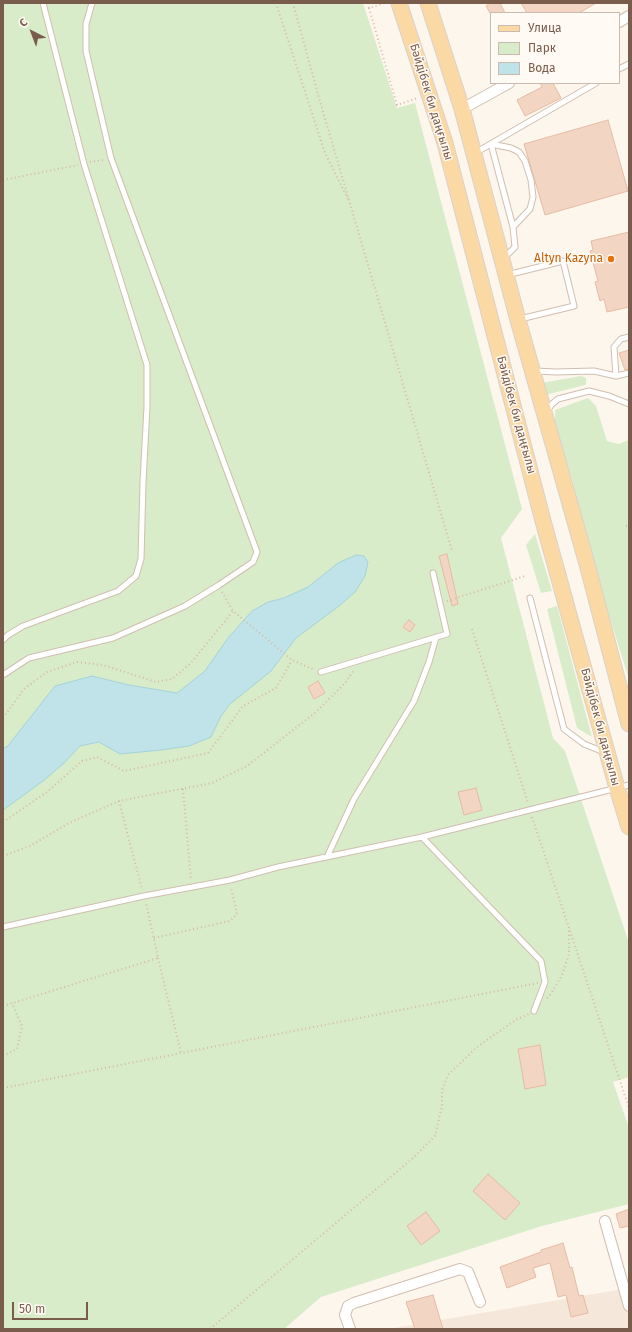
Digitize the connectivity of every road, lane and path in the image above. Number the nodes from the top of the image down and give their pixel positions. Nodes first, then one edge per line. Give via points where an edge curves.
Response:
1 (43, 3) edge
2 (92, 3) edge
3 (276, 3) edge
4 (293, 3) edge
5 (368, 3) edge
6 (385, 3) edge
7 (399, 3) edge
8 (428, 3) edge
9 (369, 8) junction
10 (629, 16) edge
11 (620, 21) edge
12 (629, 64) edge
13 (620, 69) edge
14 (507, 84) edge
15 (594, 84) edge
16 (429, 94) junction
17 (462, 109) junction
18 (491, 144) junction
19 (474, 154) junction
20 (111, 158) junction
21 (84, 164) junction
22 (3, 180) edge
23 (351, 206) junction
24 (513, 227) junction
25 (502, 260) junction
26 (506, 275) junction
27 (518, 320) junction
28 (629, 337) edge
29 (532, 371) junction
30 (629, 373) edge
31 (616, 376) junction
32 (629, 404) edge
33 (544, 415) junction
34 (452, 551) dead end
35 (433, 572) dead end
36 (525, 576) dead end
37 (219, 585) junction
38 (530, 598) dead end
39 (440, 603) junction
40 (234, 612) junction
41 (472, 630) dead end
42 (436, 637) junction
43 (3, 640) edge
44 (292, 660) junction
45 (360, 661) junction
46 (322, 672) joint
47 (3, 674) edge
48 (3, 718) edge
49 (629, 724) edge
50 (607, 753) junction
51 (623, 787) edge
52 (183, 789) junction
53 (119, 801) junction
54 (530, 810) junction
55 (3, 822) edge
56 (629, 828) edge
57 (422, 838) junction
58 (3, 856) edge
59 (327, 857) junction
60 (230, 880) junction
61 (191, 888) junction
62 (144, 896) junction
63 (3, 927) edge
64 (570, 929) junction
65 (154, 938) junction
66 (158, 958) junction
67 (545, 982) junction
68 (12, 1003) junction
69 (3, 1006) edge
70 (534, 1011) junction
71 (181, 1053) junction
72 (3, 1056) edge
73 (3, 1088) edge
74 (629, 1108) edge
75 (605, 1221) dead end
76 (480, 1302) dead end
77 (629, 1306) edge
78 (210, 1329) edge
79 (350, 1329) edge

1 - 21 lane
2 - 20 lane via 86,24 86,51
3 - 23 path via 324,153
4 - 23 path
5 - 9 path
6 - 9 path
7 - 16 main road, Бәйдібек би даңғылы
8 - 17 main road
9 - 16 path via 397,105
10 - 11 street
12 - 13 lane
14 - 17 street
15 - 18 lane
16 - 50 main road, Бәйдібек би даңғылы via 445,143 543,521
17 - 19 main road
18 - 19 lane
18 - 24 lane
18 - 24 lane via 519,152 531,180 533,197 530,209
19 - 25 main road
20 - 21 path
20 - 37 lane via 257,552 253,562
21 - 22 path
21 - 43 lane via 147,365 141,559 136,576 118,591 23,626
23 - 34 path
24 - 25 lane via 515,246
25 - 26 main road
26 - 27 main road
26 - 27 lane via 563,261 574,306
27 - 29 main road
28 - 31 lane via 622,339 614,347
29 - 31 lane via 594,371
29 - 33 main road
30 - 31 lane
32 - 33 lane via 589,391 558,399
33 - 49 main road
35 - 39 lane
36 - 39 path
37 - 40 path
37 - 47 lane via 185,606 113,638 29,658
38 - 50 lane via 564,729 584,744
39 - 42 lane via 447,634
40 - 44 path
40 - 48 path via 191,662 172,679 156,682 103,665 78,662 47,672 36,680 24,689
41 - 54 path
42 - 45 lane
42 - 59 lane via 414,701 354,799
44 - 46 path
44 - 55 path via 276,688 242,706 208,753 124,771 97,757 82,761 47,792
45 - 46 lane
45 - 52 path via 345,683 316,712 246,766 212,782
50 - 51 main road, Бәйдібек би даңғылы
51 - 54 lane
51 - 56 main road, Бәйдібек би даңғылы
52 - 53 path
52 - 61 path
53 - 58 path via 68,823 30,846
53 - 62 path
54 - 57 lane
54 - 64 path
57 - 59 lane
57 - 67 lane via 541,961
59 - 60 lane
60 - 61 lane
60 - 65 path via 236,914 230,921
61 - 62 lane
62 - 63 lane
62 - 65 path
64 - 70 path via 569,954 562,975 551,994
64 - 74 path
65 - 66 path
66 - 68 path
66 - 71 path
67 - 70 lane
67 - 71 path
68 - 69 path
68 - 72 path via 22,1026 17,1049
70 - 78 path via 517,1019 477,1047 448,1075 442,1090 442,1106 435,1136 412,1159
71 - 73 path
75 - 77 street
76 - 79 street via 468,1272 460,1269 348,1306 345,1315

